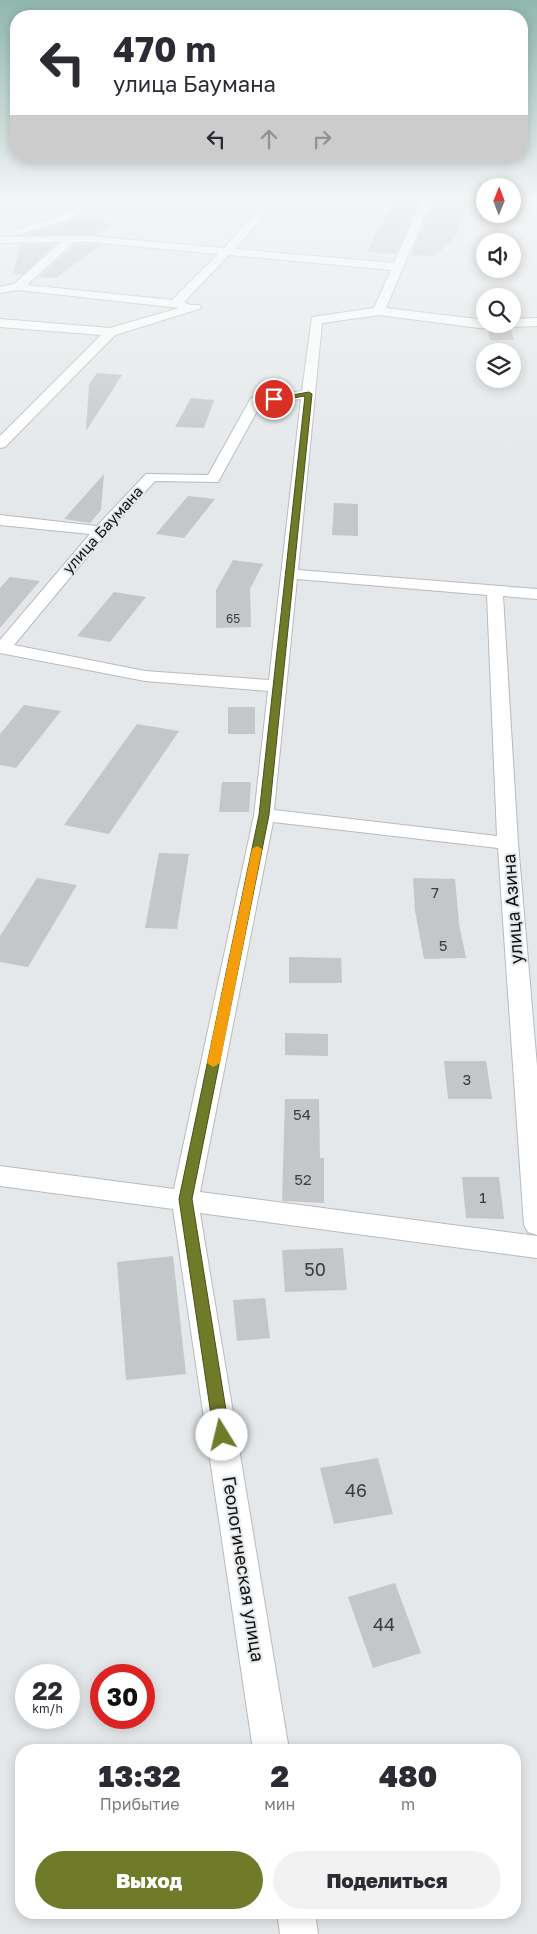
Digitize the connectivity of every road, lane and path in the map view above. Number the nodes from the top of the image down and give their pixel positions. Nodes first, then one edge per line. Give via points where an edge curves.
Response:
1 (39, 289) edge
2 (189, 289) edge
3 (389, 289) edge
4 (175, 304) junction
5 (379, 311) junction
6 (0, 322) edge
7 (537, 322) edge
8 (521, 323) edge
9 (476, 324) edge
10 (111, 332) junction
11 (309, 394) junction
12 (0, 444) edge
13 (0, 520) edge
14 (101, 531) junction
15 (289, 574) junction
16 (495, 592) junction
17 (537, 594) edge
18 (1, 648) edge
19 (278, 686) junction
20 (264, 815) junction
21 (508, 843) junction
22 (0, 1176) edge
23 (186, 1199) junction
24 (537, 1225) edge
25 (537, 1248) edge
26 (270, 1744) edge
27 (297, 1919) edge
28 (299, 1934) edge

1 - 4 street
2 - 4 street
3 - 5 street
4 - 10 street via 195,306
5 - 9 street
5 - 11 street, Геологическая улица via 316,320
6 - 10 street
7 - 8 street
10 - 12 street
11 - 14 street, улица Баумана via 256,401 213,479 151,477
11 - 15 street, Геологическая улица
13 - 14 street
14 - 18 street, улица Баумана
15 - 16 street
15 - 19 street, Геологическая улица
16 - 17 street
16 - 21 street, улица Азина
18 - 19 street via 145,676
19 - 20 street, Геологическая улица
20 - 21 street
20 - 23 street, Геологическая улица
21 - 24 street, улица Азина
22 - 23 street
23 - 25 street
23 - 26 street, Геологическая улица
27 - 28 street

